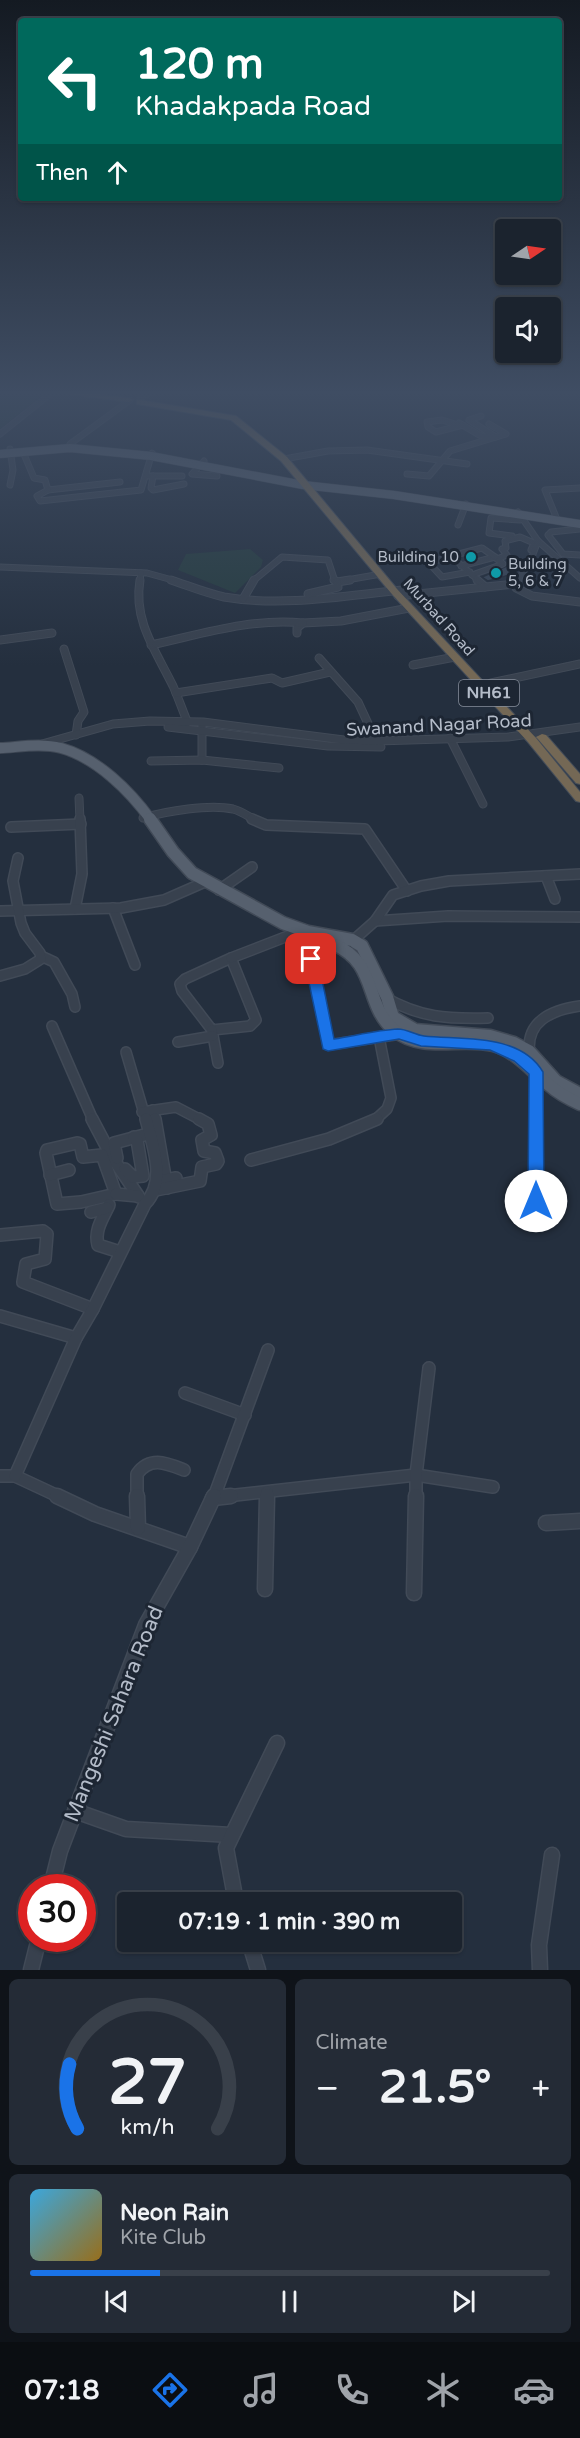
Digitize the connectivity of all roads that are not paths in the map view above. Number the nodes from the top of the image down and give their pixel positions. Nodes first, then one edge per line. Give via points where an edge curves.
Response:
1 (11, 482) edge
2 (46, 482) edge
3 (120, 482) dead end
4 (143, 482) edge
5 (153, 482) edge
6 (301, 482) edge
7 (307, 483) junction
8 (184, 484) dead end
9 (10, 485) dead end
10 (580, 488) edge
11 (152, 489) junction
12 (48, 490) junction
13 (141, 490) junction
14 (465, 506) junction
15 (519, 516) junction
16 (556, 517) junction
17 (580, 522) edge
18 (458, 525) dead end
19 (580, 529) edge
20 (520, 537) junction
21 (550, 540) junction
22 (538, 541) junction
23 (357, 543) junction
24 (580, 555) edge
25 (451, 556) junction
26 (496, 558) junction
27 (461, 566) junction
28 (0, 567) edge
29 (141, 573) junction
30 (381, 574) junction
31 (471, 574) junction
32 (580, 578) edge
33 (337, 582) junction
34 (515, 584) junction
35 (484, 585) junction
36 (400, 593) junction
37 (244, 596) junction
38 (580, 602) edge
39 (409, 608) junction
40 (303, 623) junction
41 (52, 633) dead end
42 (297, 633) dead end
43 (442, 638) junction
44 (0, 640) edge
45 (151, 645) junction
46 (64, 649) dead end
47 (455, 657) junction
48 (319, 658) dead end
49 (413, 665) dead end
50 (580, 666) edge
51 (330, 672) junction
52 (492, 685) junction
53 (176, 693) junction
54 (186, 724) junction
55 (202, 725) junction
56 (580, 727) edge
57 (76, 735) junction
58 (537, 735) junction
59 (451, 741) junction
60 (378, 744) junction
61 (64, 746) junction
62 (0, 748) edge
63 (202, 760) junction
64 (151, 761) dead end
65 (279, 768) dead end
66 (578, 776) edge
67 (79, 798) dead end
68 (580, 799) edge
69 (483, 804) dead end
70 (145, 817) junction
71 (81, 824) junction
72 (11, 827) dead end
73 (18, 858) dead end
74 (252, 867) dead end
75 (580, 874) edge
76 (546, 876) junction
77 (202, 883) junction
78 (219, 890) junction
79 (408, 891) junction
80 (555, 899) dead end
81 (242, 906) junction
82 (113, 908) junction
83 (75, 909) junction
84 (19, 910) junction
85 (0, 911) edge
86 (580, 917) edge
87 (375, 921) junction
88 (295, 932) junction
89 (307, 938) junction
90 (349, 944) junction
91 (41, 956) junction
92 (231, 957) junction
93 (361, 957) junction
94 (135, 965) dead end
95 (0, 976) edge
96 (374, 994) junction
97 (387, 997) junction
98 (580, 1006) edge
99 (75, 1007) dead end
100 (488, 1018) dead end
101 (52, 1026) dead end
102 (415, 1030) junction
103 (213, 1033) junction
104 (400, 1034) junction
105 (379, 1037) junction
106 (178, 1042) dead end
107 (528, 1051) junction
108 (126, 1052) dead end
109 (218, 1064) dead end
110 (536, 1072) junction
111 (580, 1094) edge
112 (580, 1104) edge
113 (147, 1111) junction
114 (155, 1128) junction
115 (134, 1137) junction
116 (251, 1160) dead end
117 (69, 1170) dead end
118 (50, 1175) junction
119 (143, 1176) junction
120 (163, 1182) junction
121 (116, 1194) junction
122 (142, 1200) junction
123 (536, 1201) dead end
124 (91, 1212) dead end
125 (0, 1235) edge
126 (120, 1252) junction
127 (93, 1309) junction
128 (0, 1316) edge
129 (76, 1338) junction
130 (268, 1350) dead end
131 (429, 1368) dead end
132 (185, 1393) dead end
133 (245, 1415) junction
134 (184, 1470) dead end
135 (416, 1475) junction
136 (0, 1476) edge
137 (15, 1476) junction
138 (493, 1487) dead end
139 (267, 1492) junction
140 (213, 1498) junction
141 (580, 1521) edge
142 (546, 1523) dead end
143 (138, 1528) junction
144 (190, 1547) junction
145 (265, 1589) dead end
146 (414, 1593) dead end
147 (277, 1743) dead end
148 (75, 1811) junction
149 (231, 1835) junction
150 (552, 1855) dead end
151 (54, 1874) edge
152 (234, 1892) edge
153 (36, 1952) edge
154 (252, 1952) edge
155 (31, 1970) edge
156 (258, 1970) edge
157 (540, 1970) edge

1 - 9 street
2 - 12 street
3 - 12 street
4 - 13 street
5 - 11 street
6 - 7 main road
7 - 14 main road
7 - 23 highway, NH61
8 - 11 street
10 - 16 street via 545,490
11 - 13 street
12 - 13 street via 37,496 40,501
14 - 15 main road
14 - 18 street
15 - 16 main road
15 - 17 main road
15 - 20 street via 524,531
15 - 20 street via 491,518 489,531
15 - 22 street
16 - 17 main road
19 - 21 street via 548,533
20 - 26 street via 505,541 506,548 502,549 507,555
20 - 35 street via 534,543 518,572
21 - 22 street
21 - 24 street via 566,555
22 - 32 street
22 - 34 street
23 - 30 highway, Murbad Road / NH61
23 - 36 highway, NH61
25 - 26 street via 482,548
25 - 27 street
25 - 31 street via 429,563 442,577
26 - 27 street
26 - 31 street via 502,565
27 - 31 street
28 - 29 street
29 - 37 street via 166,576 198,590
29 - 45 street via 140,616
30 - 33 street
30 - 36 highway, Murbad Road / NH61
31 - 35 street
33 - 37 street via 338,586 293,597
33 - 37 street via 328,560 284,556 254,580
34 - 35 street
34 - 38 street via 532,596
35 - 36 street
36 - 37 street via 296,601
36 - 39 highway, Murbad Road / NH61
36 - 43 highway, NH61
39 - 40 street via 341,621
39 - 43 highway, Murbad Road / NH61
40 - 42 street
40 - 45 street via 255,623
41 - 44 street
43 - 47 highway, Murbad Road / NH61
43 - 52 highway, NH61
45 - 53 street
46 - 57 street via 84,712
47 - 49 street
47 - 58 highway, Murbad Road / NH61
48 - 51 street
50 - 52 street
51 - 53 street via 282,683 272,678
51 - 60 street via 358,702
52 - 58 highway, NH61
53 - 54 street
54 - 55 street, Swanand Nagar Road
54 - 57 street, Swanand Nagar Road via 103,728
55 - 60 street, Swanand Nagar Road
55 - 63 street
56 - 58 street, Swanand Nagar Road
57 - 61 street, Swanand Nagar Road
58 - 59 street, Swanand Nagar Road
58 - 66 highway, NH61
58 - 68 highway, Murbad Road / NH61
59 - 60 street, Swanand Nagar Road
59 - 69 street
61 - 62 main road
61 - 70 main road via 100,770
63 - 64 street
63 - 65 street
67 - 71 street
70 - 77 main road via 179,861
70 - 79 street via 233,809 266,825 365,829
71 - 72 street
71 - 83 street via 82,874
73 - 84 street via 13,881
74 - 78 street
75 - 76 street
76 - 79 street via 449,880
76 - 80 street
77 - 78 main road
77 - 81 main road
77 - 82 street via 164,900
78 - 81 main road
79 - 87 street via 393,895
81 - 88 main road
82 - 83 street
82 - 94 street
83 - 84 street
84 - 85 street
84 - 91 street via 25,933
86 - 87 street via 448,916
87 - 90 street
88 - 89 main road
88 - 90 main road
88 - 92 street
89 - 90 main road
89 - 105 street via 328,1045
90 - 93 main road
91 - 95 street via 25,969
91 - 99 street via 54,962
92 - 103 street via 255,1020 254,1024
92 - 103 street via 180,984
93 - 96 main road
93 - 97 main road
96 - 97 street
96 - 104 main road via 385,1020
97 - 100 street via 400,1006 444,1019
97 - 102 main road via 393,1017
98 - 107 street via 561,1008 541,1018
101 - 122 street via 91,1121
102 - 104 street
102 - 107 main road via 490,1036 514,1042
103 - 106 street
103 - 109 street
104 - 105 street
104 - 110 main road via 421,1041 492,1045 519,1058
105 - 116 street via 391,1098 384,1113 372,1122
107 - 110 street
107 - 111 main road via 555,1080
108 - 113 street
110 - 112 main road via 555,1090
110 - 123 street
113 - 114 street
113 - 120 street via 176,1107 208,1124 211,1135 202,1140 204,1151 215,1153 218,1161 202,1167 200,1181
114 - 115 street
114 - 120 street
115 - 119 street
115 - 119 street via 113,1145 117,1159 131,1175
117 - 118 street
118 - 121 street via 60,1205
118 - 121 street via 47,1150 77,1143 83,1157 102,1155
119 - 120 street
120 - 122 street
121 - 122 street
122 - 126 street
124 - 126 street via 108,1206 96,1241
125 - 127 street via 43,1231 47,1234 45,1258 26,1264 23,1282
126 - 127 street
127 - 129 street
128 - 129 street
129 - 137 street
130 - 133 street, Mangeshi Sahara Road
131 - 135 street
132 - 133 street
133 - 140 street, Mangeshi Sahara Road
134 - 143 street via 160,1461 140,1469
135 - 138 street
135 - 139 street
135 - 146 street
136 - 137 street
137 - 143 street via 95,1514
139 - 140 street
139 - 145 street
140 - 144 street, Mangeshi Sahara Road
141 - 142 street
143 - 144 street
144 - 148 street, Mangeshi Sahara Road via 146,1625
147 - 149 street
148 - 149 street via 126,1829
148 - 151 street, Mangeshi Sahara Road
149 - 152 street via 226,1848
150 - 157 street via 539,1945
153 - 155 street
154 - 156 street

